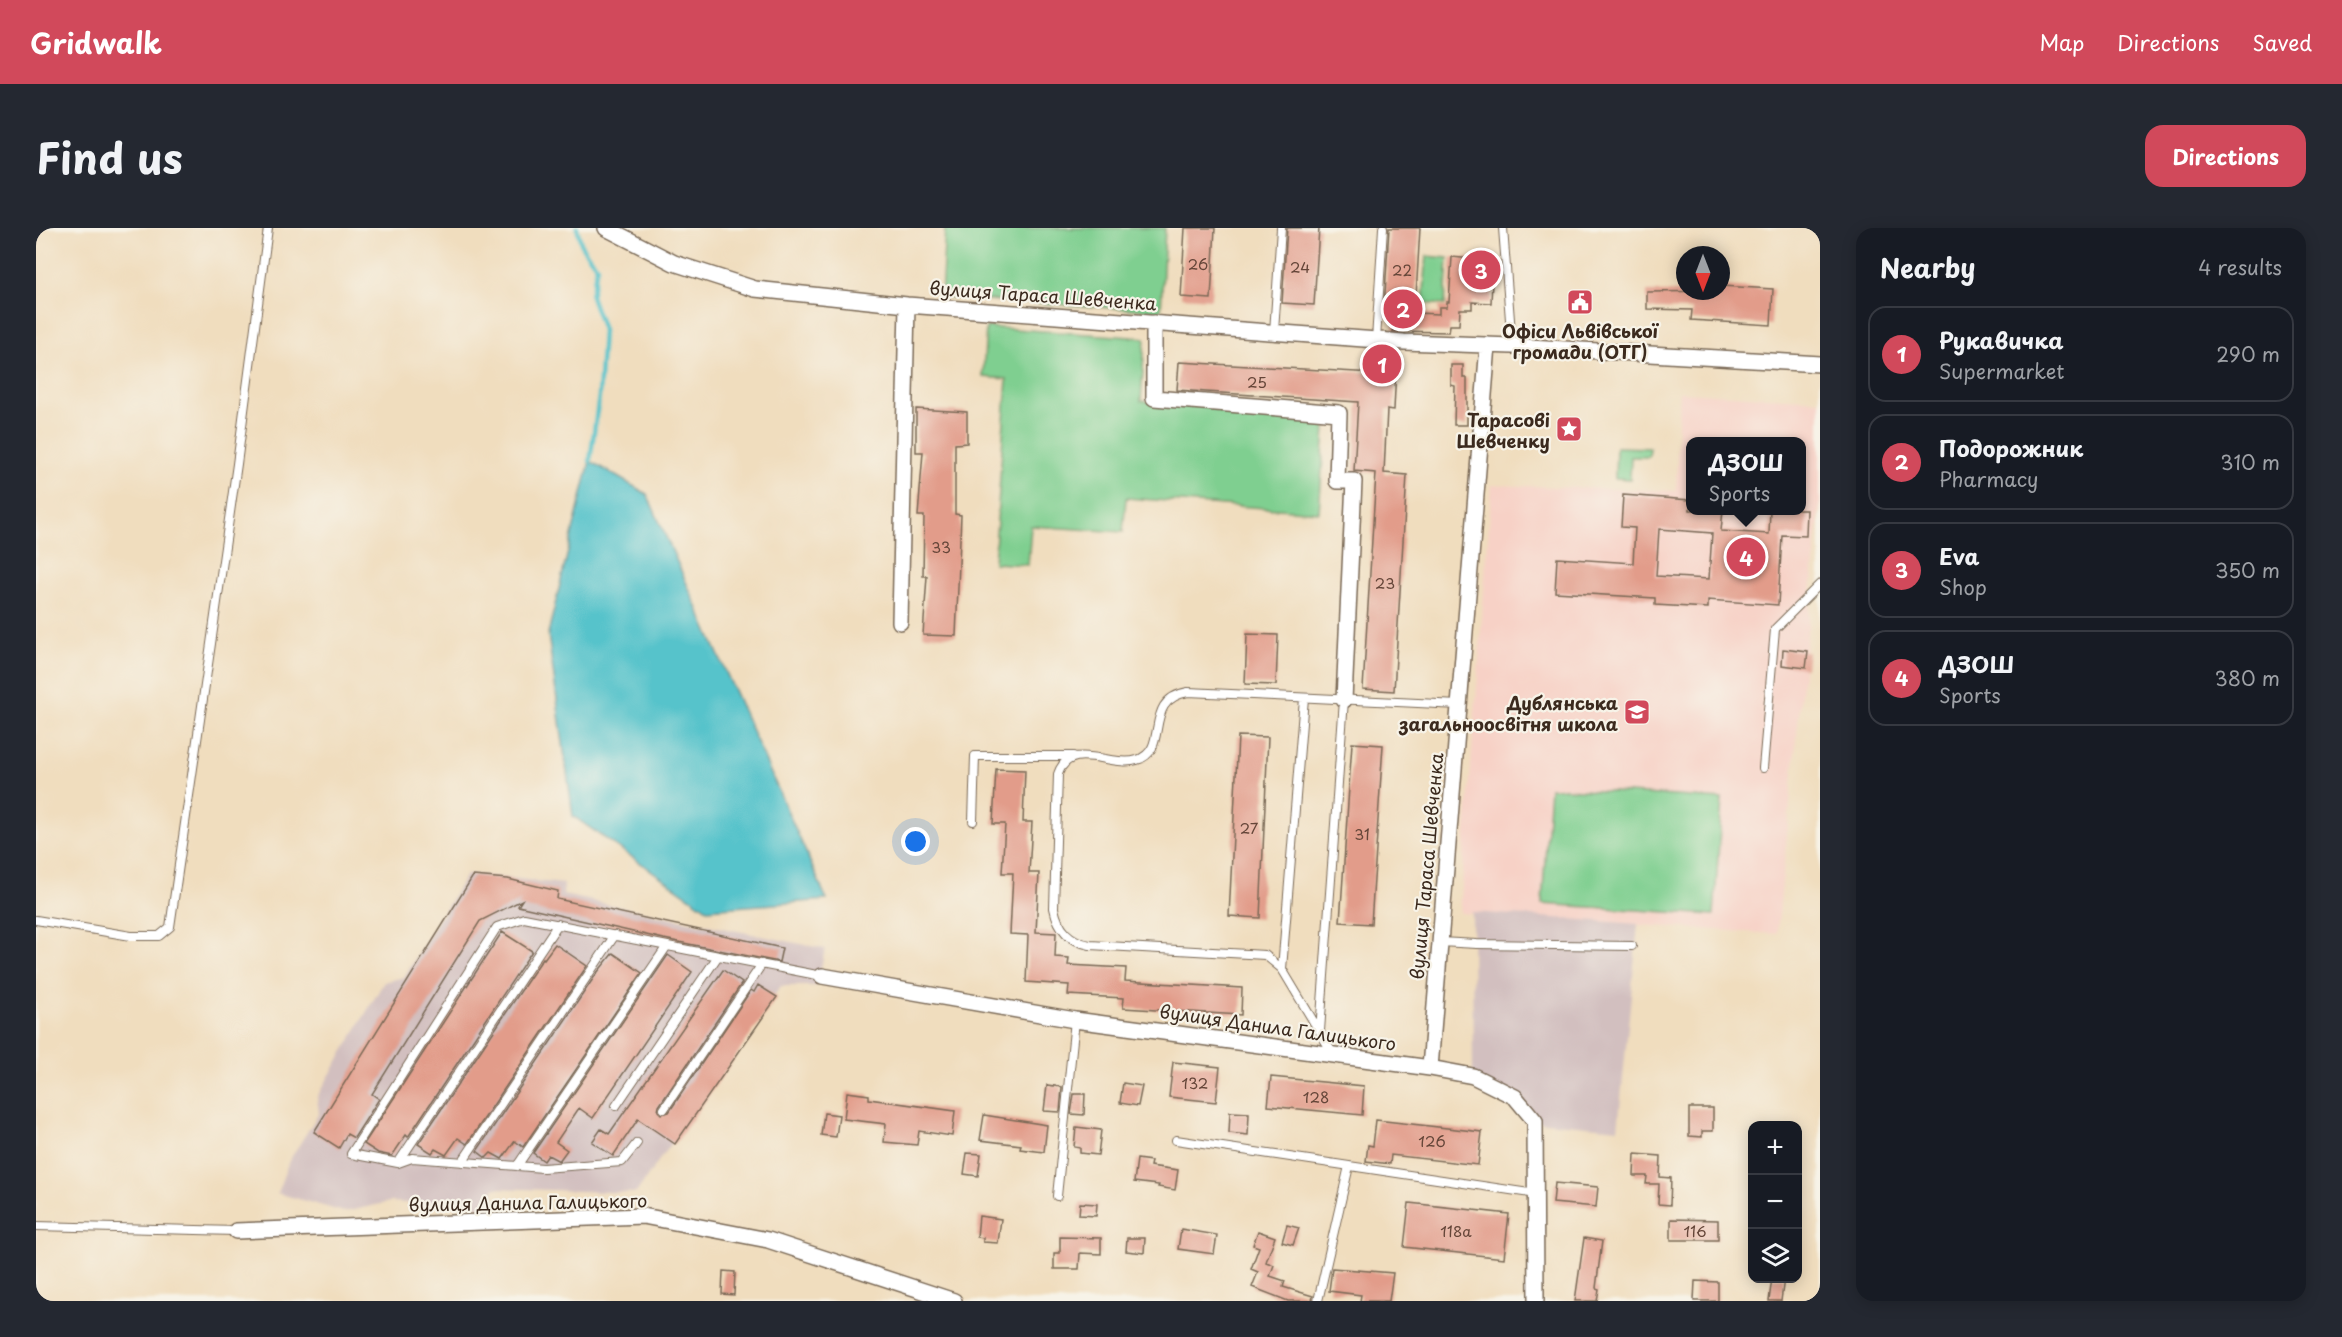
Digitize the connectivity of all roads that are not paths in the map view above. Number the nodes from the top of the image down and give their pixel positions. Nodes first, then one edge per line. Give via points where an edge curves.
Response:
1 (268, 228) edge
2 (606, 228) edge
3 (1281, 228) edge
4 (1383, 228) edge
5 (1503, 228) edge
6 (907, 305) junction
7 (1154, 323) junction
8 (1274, 332) junction
9 (1376, 340) junction
10 (1488, 345) junction
11 (1512, 346) junction
12 (1820, 364) edge
13 (1820, 584) edge
14 (900, 622) dead end
15 (1304, 698) junction
16 (1344, 700) junction
17 (1459, 705) junction
18 (1077, 756) junction
19 (1762, 768) dead end
20 (973, 822) dead end
21 (36, 920) edge
22 (558, 924) junction
23 (615, 935) junction
24 (1440, 942) junction
25 (667, 946) junction
26 (1632, 946) dead end
27 (718, 956) junction
28 (762, 964) junction
29 (1282, 969) junction
30 (822, 976) joint
31 (1075, 1020) junction
32 (1320, 1032) junction
33 (1334, 1055) junction
34 (1430, 1068) junction
35 (616, 1106) dead end
36 (664, 1109) dead end
37 (1176, 1140) dead end
38 (637, 1143) dead end
39 (462, 1162) junction
40 (398, 1163) junction
41 (517, 1166) junction
42 (1349, 1166) junction
43 (1536, 1194) junction
44 (1057, 1196) dead end
45 (36, 1226) edge
46 (236, 1231) joint
47 (954, 1301) edge
48 (1318, 1301) edge
49 (1536, 1301) edge

1 - 21 lane via 170,927 159,936 131,936
2 - 6 street, вулиця Тараса Шевченка via 674,263 755,288
3 - 8 lane
4 - 9 lane
5 - 11 lane
6 - 7 street, вулиця Тараса Шевченка
6 - 14 street
7 - 8 street, вулиця Тараса Шевченка
7 - 16 street via 1154,398 1339,413 1337,481 1354,481
8 - 9 street, вулиця Тараса Шевченка
9 - 10 street, вулиця Тараса Шевченка
10 - 11 street, вулиця Тараса Шевченка
10 - 17 street, вулиця Тараса Шевченка
11 - 12 street, вулиця Тараса Шевченка
13 - 19 lane via 1775,629
15 - 16 lane
15 - 18 lane via 1179,693 1163,705 1154,744 1145,756 1131,761
15 - 29 lane
16 - 17 lane
16 - 32 lane
17 - 24 street, вулиця Тараса Шевченка
18 - 20 lane via 975,756
18 - 29 lane via 1065,761 1058,774 1054,908 1061,929 1078,943 1265,955
22 - 23 lane
22 - 40 lane
22 - 40 lane via 524,918 497,927 351,1154
23 - 25 lane
23 - 39 lane
24 - 26 lane
24 - 34 street, вулиця Тараса Шевченка
25 - 27 lane
25 - 41 lane
27 - 28 lane
27 - 35 lane
28 - 30 lane
28 - 36 lane
29 - 32 lane
30 - 31 street, вулиця Данила Галицького
31 - 33 street, вулиця Данила Галицького
31 - 44 lane
32 - 33 lane
33 - 34 street, вулиця Данила Галицького
34 - 43 street, вулиця Данила Галицького via 1473,1077 1515,1097 1535,1121
37 - 42 lane
38 - 41 lane via 622,1162
39 - 40 lane via 412,1158
39 - 41 lane
42 - 43 lane
42 - 48 lane
43 - 49 street, вулиця Данила Галицького
45 - 46 lane
46 - 47 street, вулиця Данила Галицького via 643,1216 768,1240

